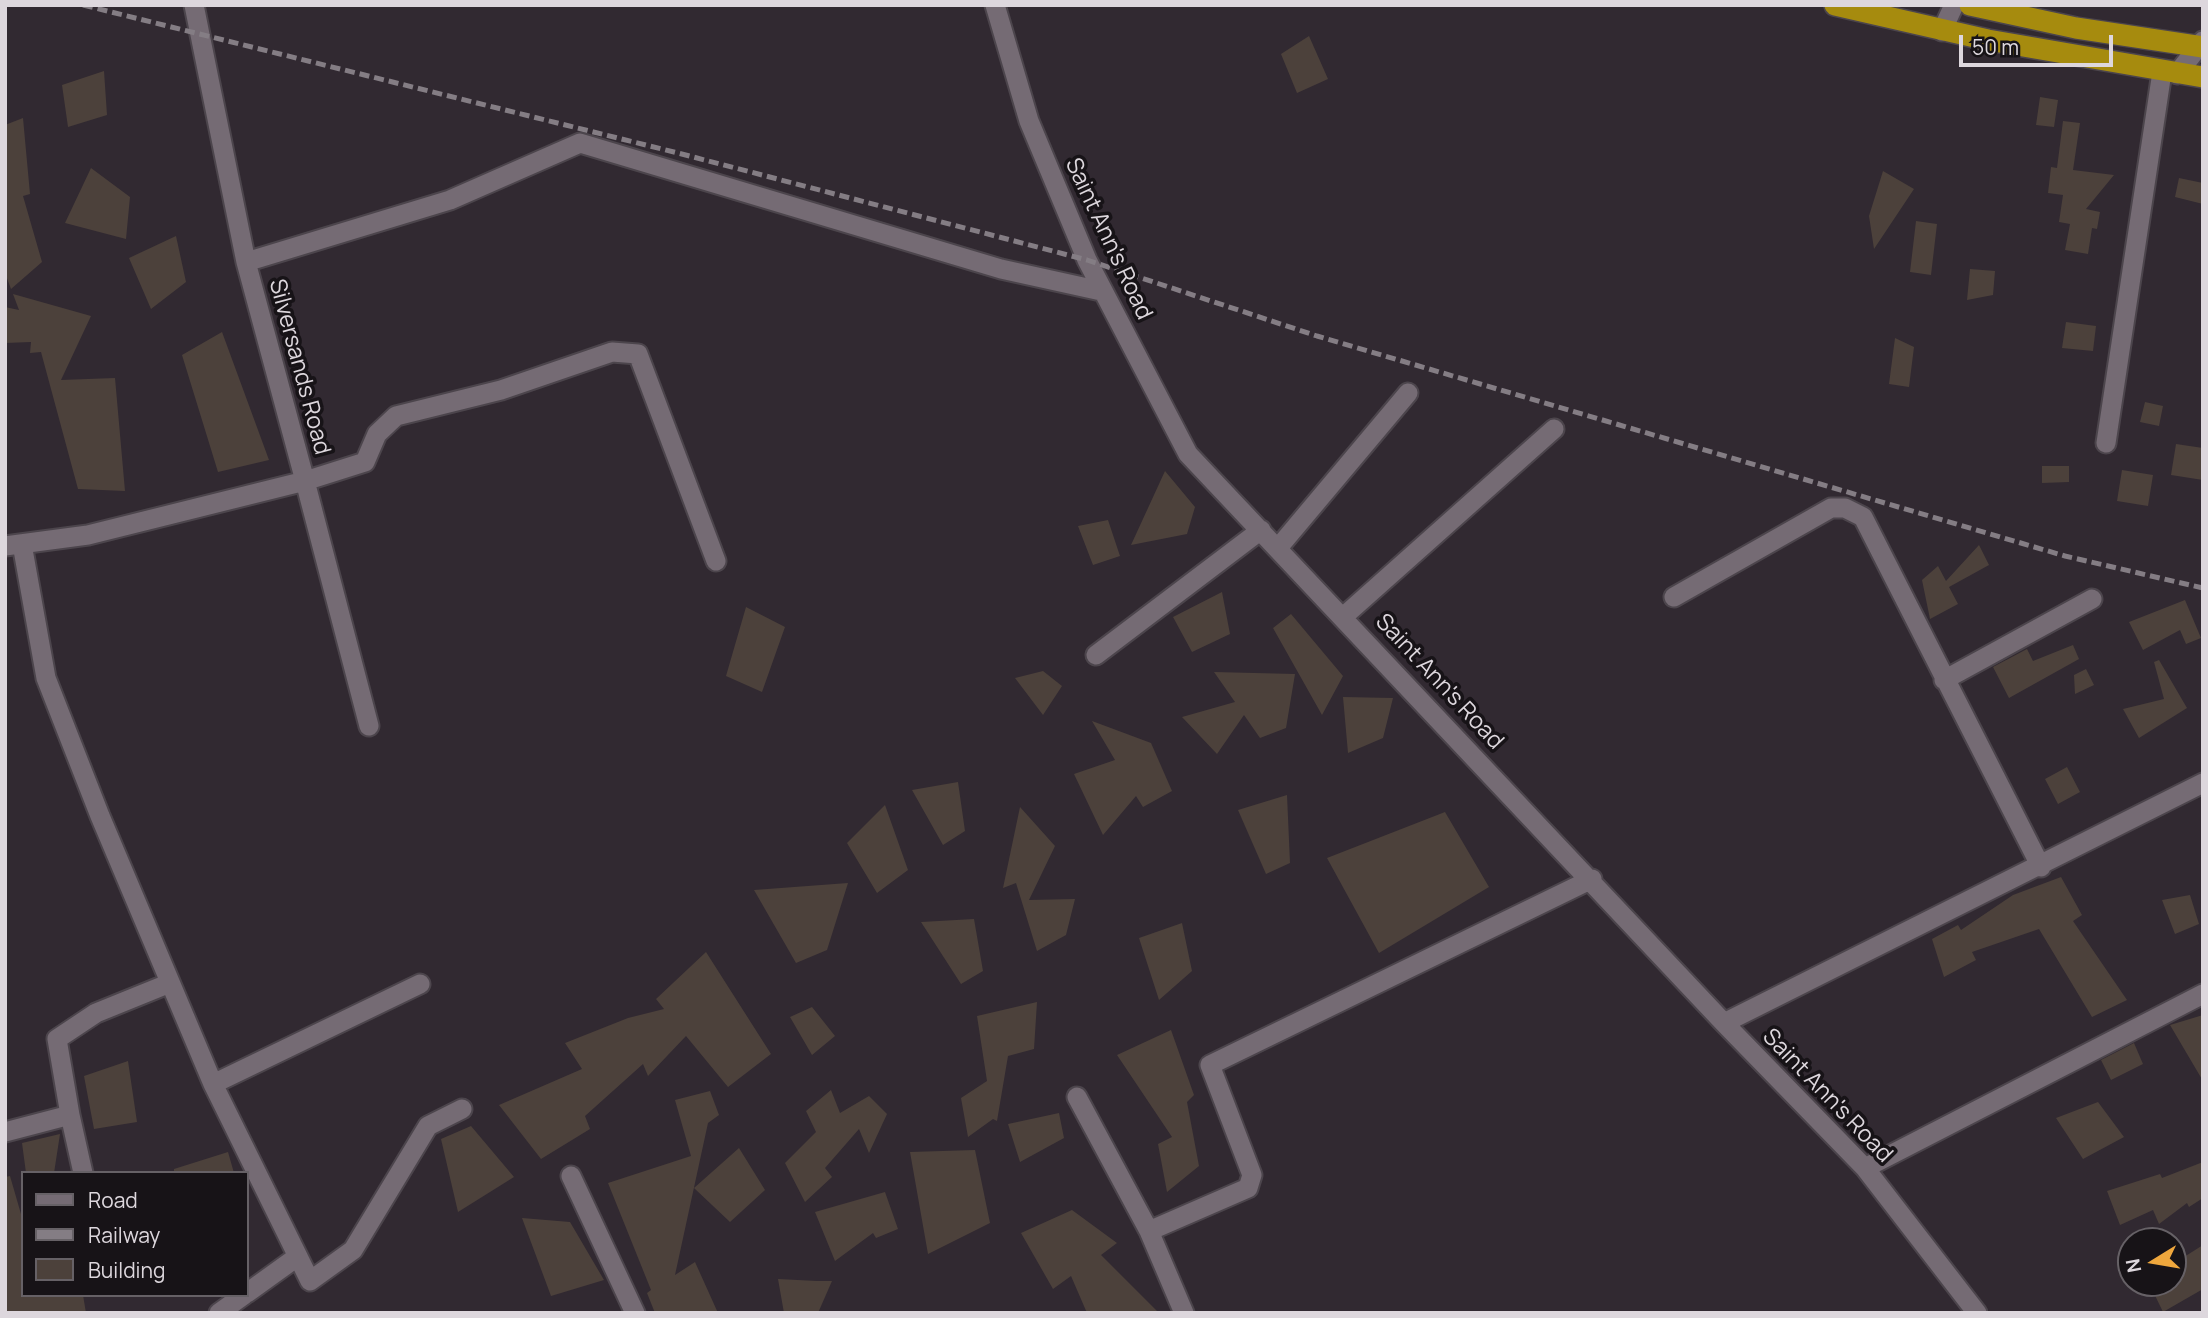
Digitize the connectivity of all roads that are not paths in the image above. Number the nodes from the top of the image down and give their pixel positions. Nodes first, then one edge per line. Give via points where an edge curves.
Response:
1 (194, 5) edge
2 (995, 5) edge
3 (1835, 5) edge
4 (1954, 5) edge
5 (1969, 5) edge
6 (1941, 31) junction
7 (2201, 45) edge
8 (2169, 73) junction
9 (2203, 77) edge
10 (246, 262) junction
11 (1101, 291) junction
12 (1408, 393) dead end
13 (1554, 429) dead end
14 (2106, 443) dead end
15 (305, 481) junction
16 (1261, 530) junction
17 (14, 545) edge
18 (1278, 548) junction
19 (716, 561) dead end
20 (1674, 597) dead end
21 (2092, 599) dead end
22 (1343, 617) junction
23 (1096, 655) dead end
24 (1944, 680) junction
25 (369, 726) dead end
26 (2203, 783) edge
27 (2041, 867) junction
28 (1592, 879) junction
29 (170, 983) junction
30 (420, 984) dead end
31 (2203, 994) edge
32 (1724, 1023) junction
33 (213, 1084) junction
34 (1077, 1097) dead end
35 (462, 1109) dead end
36 (70, 1115) junction
37 (5, 1132) edge
38 (1865, 1168) junction
39 (83, 1171) edge
40 (571, 1176) dead end
41 (1149, 1231) junction
42 (297, 1257) junction
43 (248, 1292) edge
44 (241, 1297) edge
45 (219, 1313) edge
46 (635, 1313) edge
47 (1184, 1313) edge
48 (1977, 1313) edge

1 - 10 street, Silversands Road
2 - 11 street, Saint Ann's Road via 1028,121
3 - 6 highway
4 - 6 street
5 - 7 highway via 2076,28
6 - 8 highway
7 - 8 street
8 - 9 highway
8 - 14 street
10 - 11 street via 450,200 580,143 1001,269
10 - 15 street, Silversands Road
11 - 16 street, Saint Ann's Road via 1188,454
12 - 18 street
13 - 22 street
15 - 17 street, Silversands Road via 88,534
15 - 19 street via 365,462 377,434 396,416 500,390 612,352 638,354
15 - 25 street
16 - 18 street, Saint Ann's Road
16 - 23 street
17 - 29 street via 46,678
18 - 22 street, Saint Ann's Road
20 - 24 street via 1831,508 1845,508 1870,525
21 - 24 street
22 - 28 street, Saint Ann's Road
24 - 27 street
26 - 27 street
27 - 32 street
28 - 32 street, Saint Ann's Road
28 - 41 street via 1210,1065 1252,1175 1248,1188
29 - 33 street
29 - 36 street via 96,1013 57,1039
30 - 33 street
31 - 38 street
32 - 38 street, Saint Ann's Road
33 - 42 street
34 - 41 street
35 - 42 street via 428,1126 353,1250 310,1281
36 - 37 street
36 - 39 street
38 - 48 street, Saint Ann's Road
40 - 46 street
41 - 47 street
42 - 43 street
44 - 45 street

